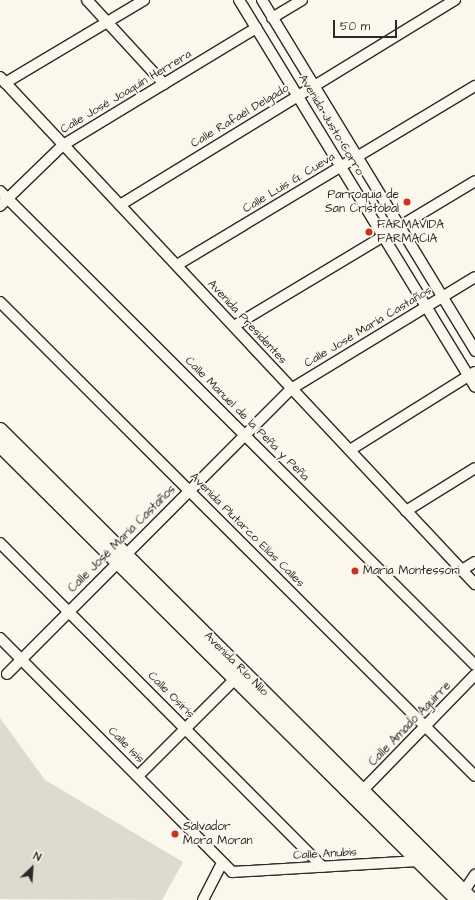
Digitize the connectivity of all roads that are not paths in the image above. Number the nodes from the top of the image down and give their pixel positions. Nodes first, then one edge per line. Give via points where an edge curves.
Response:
1 (87, 0) edge
2 (144, 0) edge
3 (239, 0) edge
4 (262, 0) edge
5 (302, 0) edge
6 (455, 0) edge
7 (272, 18) junction
8 (107, 22) junction
9 (256, 28) junction
10 (3, 80) edge
11 (164, 84) junction
12 (314, 86) junction
13 (475, 86) edge
14 (298, 96) junction
15 (63, 145) junction
16 (357, 157) junction
17 (341, 166) junction
18 (475, 181) edge
19 (0, 191) edge
20 (8, 199) junction
21 (120, 205) junction
22 (0, 206) edge
23 (399, 227) junction
24 (383, 236) junction
25 (177, 265) junction
26 (475, 277) edge
27 (442, 297) junction
28 (0, 302) edge
29 (426, 307) junction
30 (234, 326) junction
31 (475, 351) edge
32 (472, 374) edge
33 (475, 387) edge
34 (291, 389) junction
35 (0, 430) edge
36 (245, 435) junction
37 (0, 445) edge
38 (350, 450) junction
39 (475, 468) edge
40 (189, 491) junction
41 (406, 511) junction
42 (0, 543) edge
43 (122, 558) junction
44 (475, 562) edge
45 (462, 570) junction
46 (475, 584) edge
47 (69, 611) junction
48 (0, 638) edge
49 (22, 660) junction
50 (475, 665) edge
51 (7, 674) dead end
52 (475, 675) edge
53 (235, 679) junction
54 (425, 726) junction
55 (186, 729) junction
56 (138, 776) junction
57 (475, 776) edge
58 (363, 790) junction
59 (419, 861) junction
60 (222, 863) junction
61 (323, 867) junction
62 (232, 872) joint
63 (475, 876) edge
64 (463, 898) edge
65 (203, 900) edge

1 - 8 street
2 - 8 street
3 - 9 street, Avenida Justo Corro
4 - 7 street, Avenida Justo Corro
5 - 7 street
6 - 12 street, Calle Rafaél Delgado
7 - 12 street, Avenida Justo Corro
8 - 10 street
8 - 11 street
9 - 11 street, Calle José Joaquín Herrera
9 - 14 street, Avenida Justo Corro
10 - 15 street, Avenida Presidentes
11 - 15 street, Calle José Joaquín Herrera
12 - 14 street, Calle Rafaél Delgado
12 - 16 street, Avenida Justo Corro
13 - 16 street, Calle Luis G. Cueva
14 - 17 street, Avenida Justo Corro
14 - 21 street, Calle Rafaél Delgado
15 - 20 street, Calle José Joaquín Herrera
15 - 21 street, Avenida Presidentes
16 - 17 street, Calle Luis G. Cueva
16 - 23 street, Avenida Justo Corro
17 - 24 street, Avenida Justo Corro
17 - 25 street, Calle Luis G. Cueva
18 - 23 street
19 - 20 street, Calle Manuel de la Peña y Peña
20 - 22 street, Calle José Joaquín Herrera
20 - 36 street, Calle Manuel de la Peña y Peña
21 - 25 street, Avenida Presidentes
23 - 24 street
23 - 27 street, Avenida Justo Corro
24 - 29 street, Avenida Justo Corro
24 - 30 street
25 - 30 street, Avenida Presidentes
26 - 27 street, Calle José María Castaños
27 - 29 street, Calle José María Castaños
27 - 31 street, Avenida Justo Corro
28 - 40 street, Avenida Plutarco Elías Calles
29 - 32 street, Avenida Justo Corro
29 - 34 street, Calle José María Castaños
30 - 34 street, Avenida Presidentes
32 - 33 street, Avenida Justo Corro
32 - 38 street
34 - 36 street, Calle José María Castaños
34 - 38 street, Avenida Presidentes
35 - 43 main road, Avenida Río Nilo
36 - 40 street, Calle José María Castaños
36 - 50 street, Calle Manuel de la Peña y Peña
37 - 43 main road, Avenida Río Nilo
38 - 41 street, Avenida Presidentes
39 - 41 street
40 - 43 street, Calle José María Castaños
40 - 54 street, Avenida Plutarco Elías Calles
41 - 45 street, Avenida Presidentes
42 - 47 street, Calle Osiris
43 - 47 street, Calle José María Castaños
43 - 53 main road, Avenida Río Nilo
43 - 58 main road, Avenida Río Nilo
44 - 45 street
45 - 46 street, Avenida Presidentes
47 - 49 street, Calle José María Castaños
47 - 55 street, Calle Osiris
48 - 49 street, Calle Isis
49 - 51 street, Calle José María Castaños
49 - 56 street, Calle Isis
52 - 54 street, Calle Amado Aguirre
53 - 55 street
53 - 59 main road, Avenida Río Nilo
54 - 57 street, Avenida Plutarco Elías Calles
54 - 58 street, Calle Amado Aguirre
55 - 56 street
55 - 61 street, Calle Osiris
56 - 60 street, Calle Isis
58 - 64 main road, Avenida Río Nilo
59 - 61 street, Calle Anubis
59 - 64 main road, Avenida Río Nilo
60 - 62 street, Calle Isis
60 - 65 street
61 - 62 street, Calle Anubis
63 - 64 street

